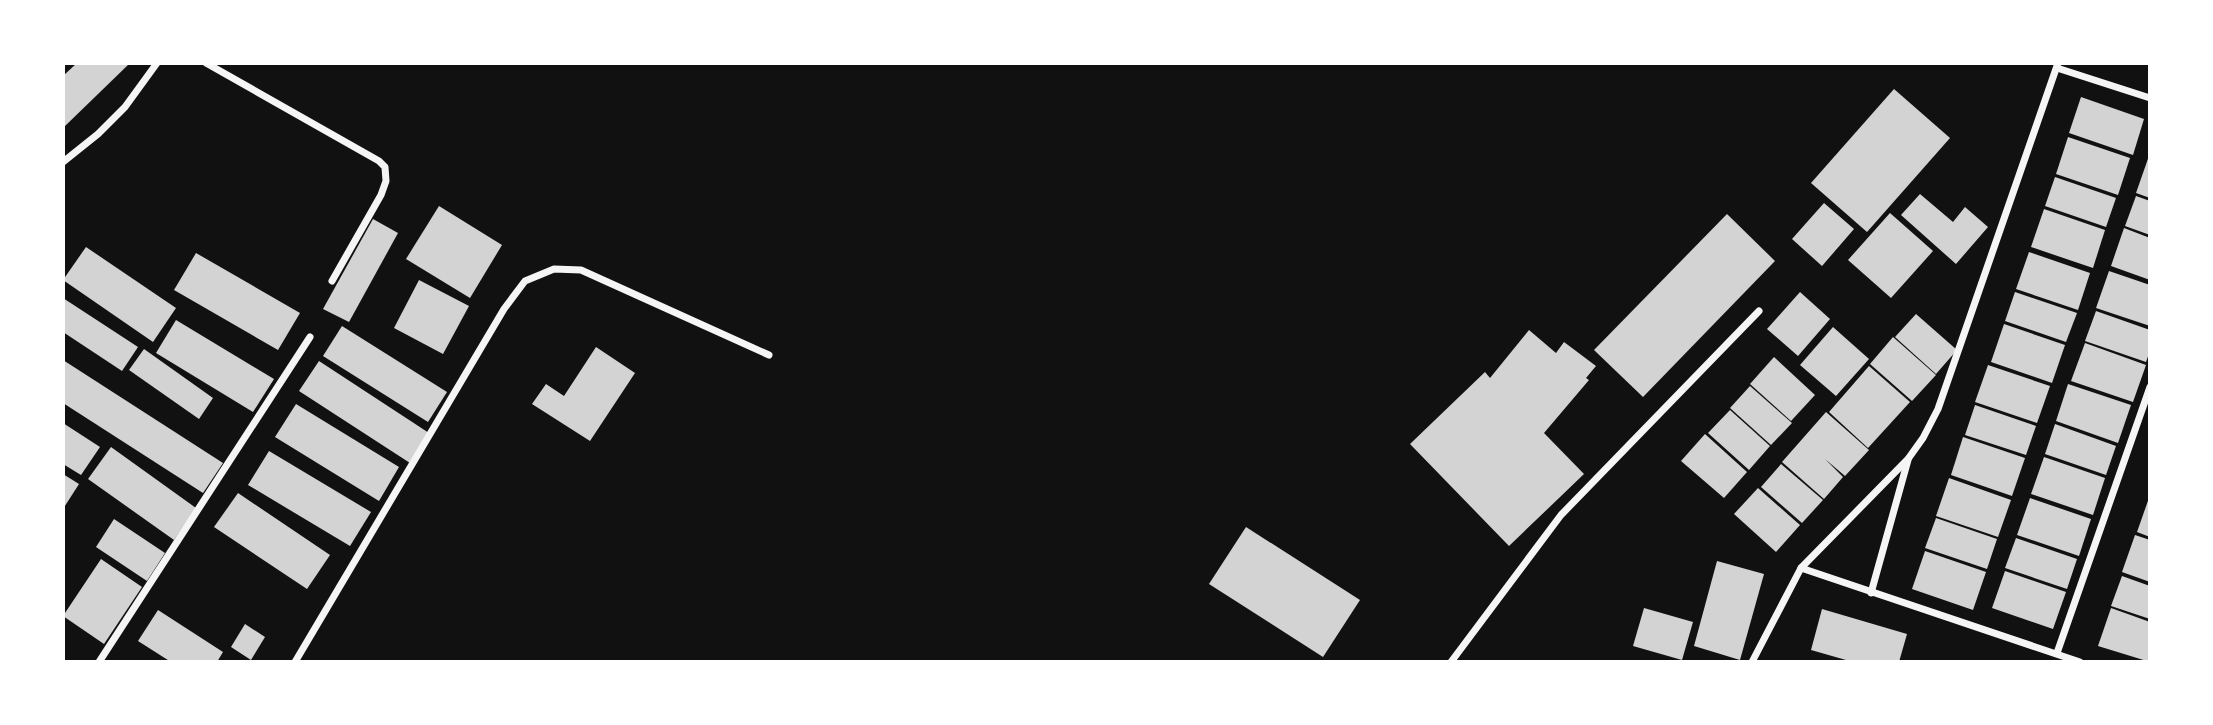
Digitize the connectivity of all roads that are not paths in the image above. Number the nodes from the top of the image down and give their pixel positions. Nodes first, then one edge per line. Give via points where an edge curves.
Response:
1 (157, 63) edge
2 (206, 63) edge
3 (2057, 65) edge
4 (2150, 98) edge
5 (63, 162) edge
6 (332, 281) dead end
7 (1759, 311) dead end
8 (310, 337) dead end
9 (769, 355) dead end
10 (2150, 387) edge
11 (1908, 459) junction
12 (1801, 568) junction
13 (1871, 593) junction
14 (2057, 653) junction
15 (99, 662) edge
16 (295, 662) edge
17 (1451, 662) edge
18 (1752, 662) edge
19 (2080, 662) edge

1 - 5 street via 125,107
2 - 6 street via 385,167 381,195
3 - 4 street
3 - 11 street via 1938,408
7 - 17 street via 1562,515
8 - 15 street
9 - 16 street via 581,270 554,269 525,281 504,309
10 - 14 street
11 - 12 street
11 - 13 street
12 - 13 street
12 - 18 street
13 - 14 street
14 - 19 street

